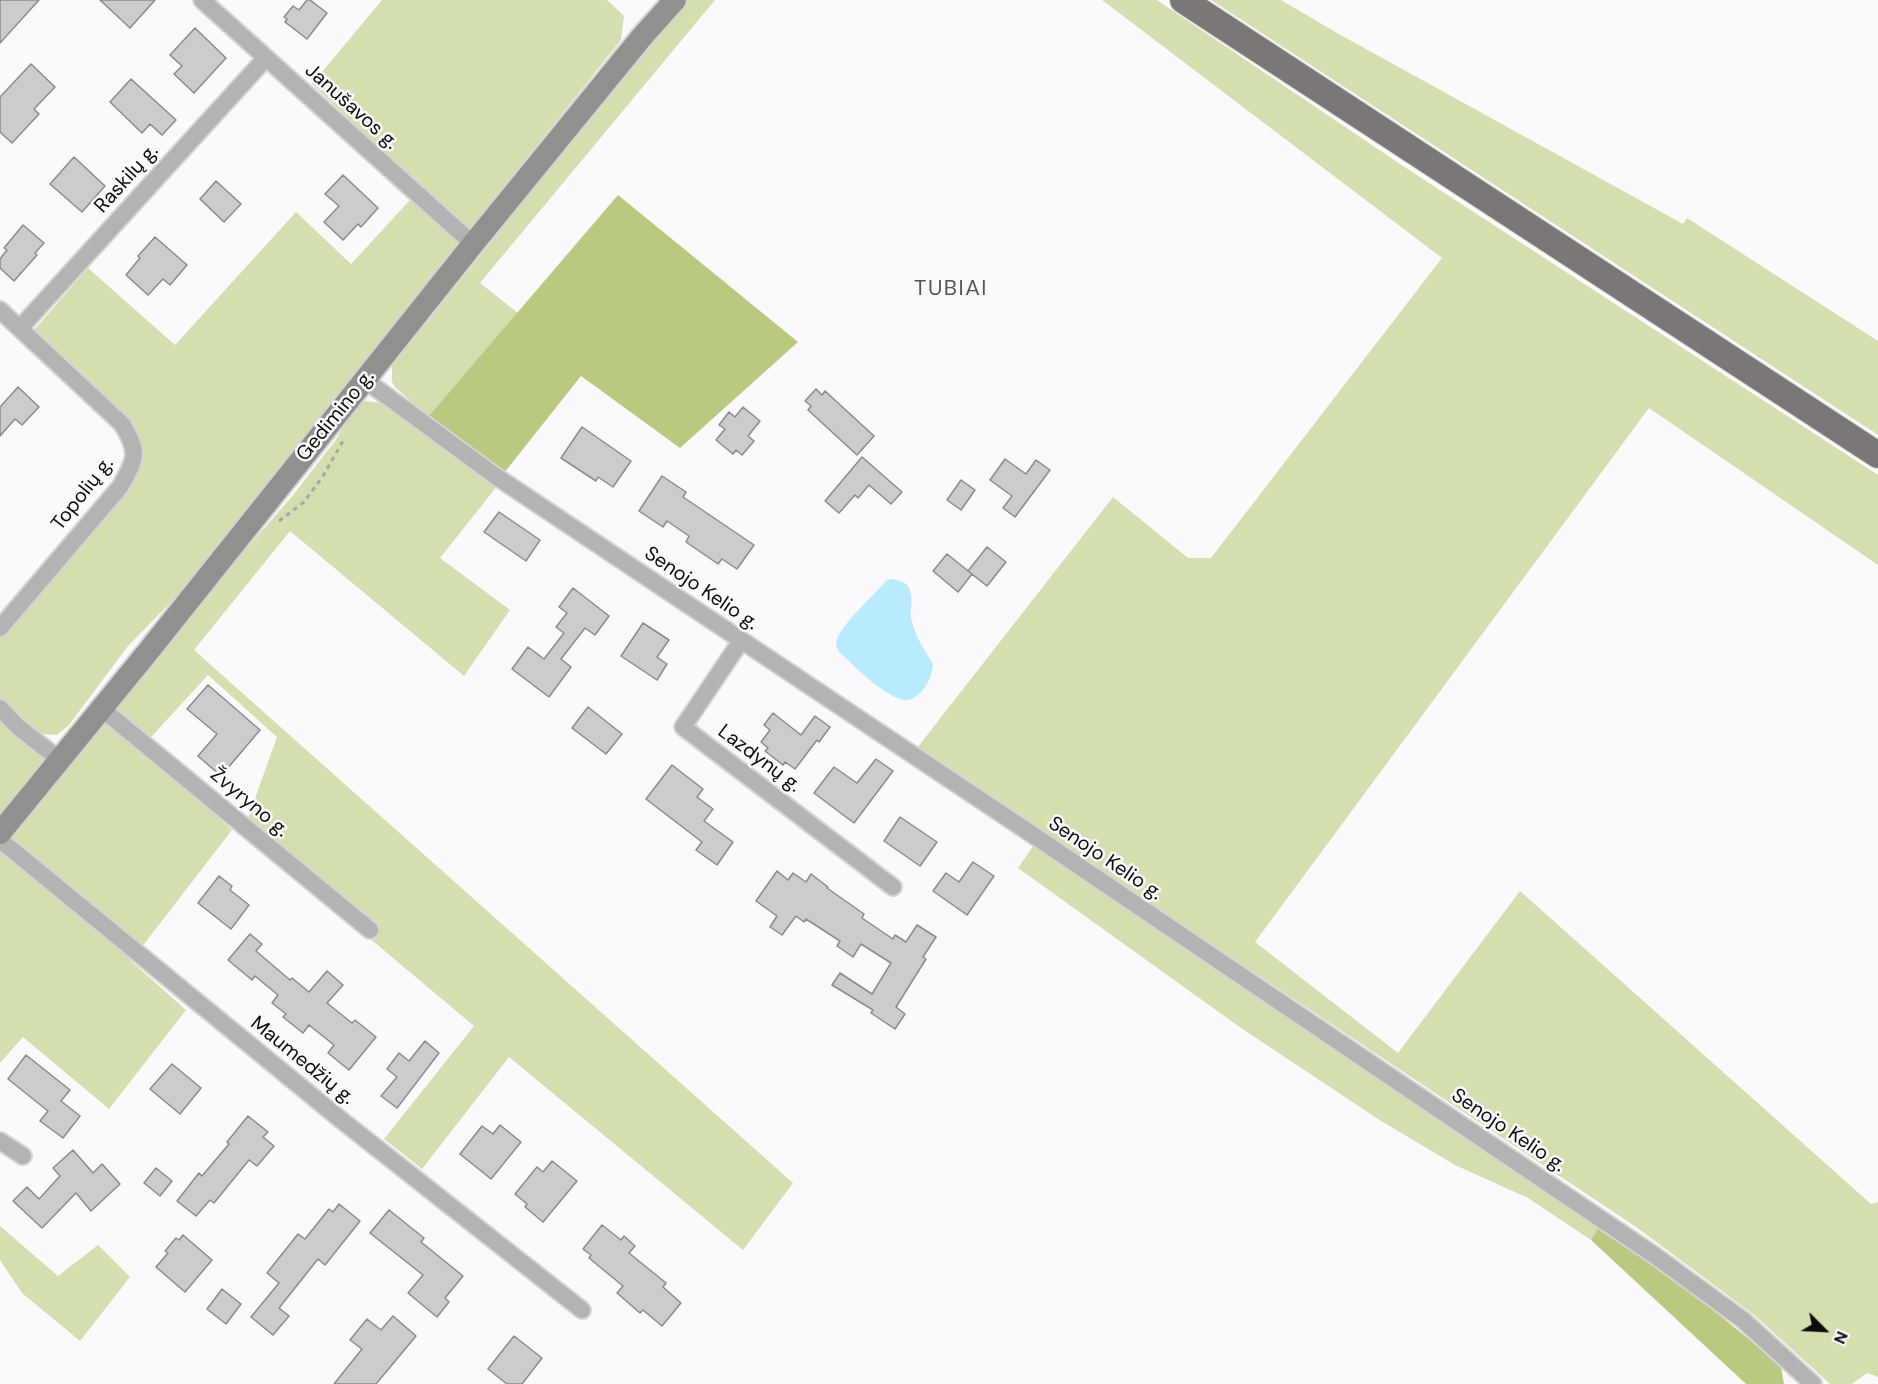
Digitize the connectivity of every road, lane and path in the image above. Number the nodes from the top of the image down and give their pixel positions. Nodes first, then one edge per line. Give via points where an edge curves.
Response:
1 (202, 0) edge
2 (675, 0) edge
3 (1183, 0) edge
4 (265, 59) junction
5 (473, 244) junction
6 (0, 310) edge
7 (20, 328) junction
8 (365, 380) junction
9 (1878, 455) edge
10 (0, 628) edge
11 (741, 641) junction
12 (0, 708) edge
13 (102, 709) junction
14 (60, 760) junction
15 (0, 833) edge
16 (0, 840) edge
17 (893, 887) dead end
18 (370, 930) dead end
19 (0, 1141) edge
20 (23, 1156) dead end
21 (582, 1310) dead end
22 (1813, 1384) edge

1 - 4 street, Janušavos g.
2 - 5 main road, Gedimino g.
3 - 9 main road
4 - 5 street, Janušavos g.
4 - 7 street, Raskilų g.
5 - 8 main road, Gedimino g.
6 - 7 street, Topolių g.
7 - 10 street, Topolių g. via 122,424 133,442 134,462 120,487
8 - 11 street, Senojo Kelio g. via 494,475
8 - 13 main road, Gedimino g.
11 - 17 street, Lazdynų g. via 683,727
11 - 22 street, Senojo Kelio g. via 1654,1255 1743,1320
12 - 14 street
13 - 14 main road, Gedimino g.
13 - 18 street, Žvyryno g.
14 - 15 main road, Gedimino g.
16 - 21 street, Maumedžių g. via 192,999
19 - 20 street

